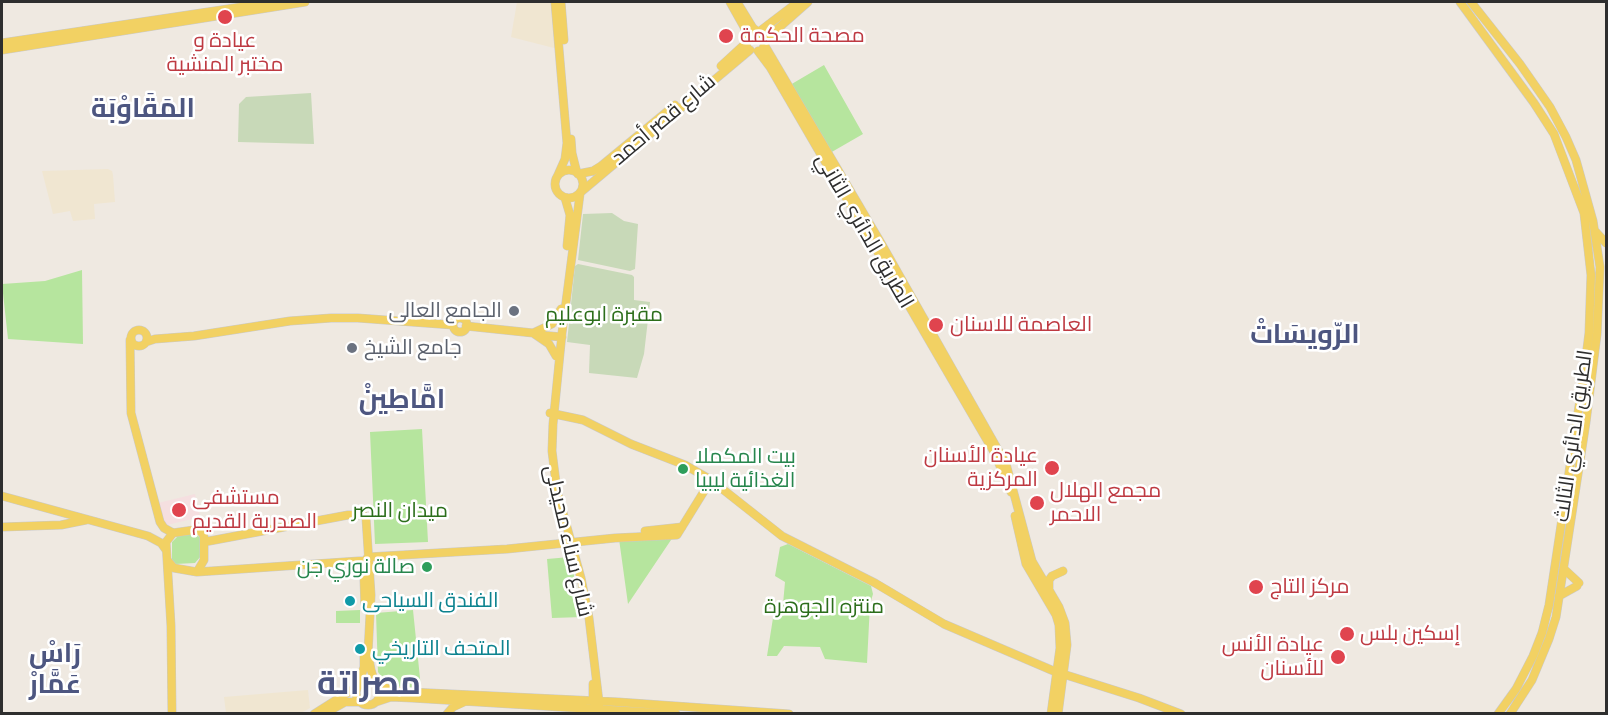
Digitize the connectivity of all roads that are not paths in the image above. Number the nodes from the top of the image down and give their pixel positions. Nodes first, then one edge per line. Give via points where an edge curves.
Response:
1 (274, 2) edge
2 (305, 2) edge
3 (555, 2) edge
4 (561, 2) edge
5 (730, 2) edge
6 (737, 2) edge
7 (798, 2) edge
8 (807, 2) edge
9 (1460, 2) edge
10 (1471, 2) edge
11 (756, 40) junction
12 (2, 43) edge
13 (2, 50) edge
14 (577, 173) junction
15 (557, 177) junction
16 (580, 193) junction
17 (565, 198) junction
18 (1595, 230) junction
19 (1606, 243) edge
20 (1603, 257) edge
21 (1590, 265) junction
22 (1603, 266) edge
23 (1606, 281) edge
24 (1600, 296) junction
25 (561, 309) junction
26 (142, 331) junction
27 (536, 333) junction
28 (560, 335) junction
29 (163, 339) junction
30 (130, 340) junction
31 (143, 344) junction
32 (556, 356) junction
33 (131, 363) junction
34 (552, 411) junction
35 (711, 480) junction
36 (2, 496) edge
37 (87, 520) junction
38 (2, 527) edge
39 (682, 527) junction
40 (172, 534) junction
41 (148, 536) junction
42 (204, 542) junction
43 (570, 542) junction
44 (168, 557) junction
45 (367, 557) junction
46 (1563, 569) junction
47 (1063, 571) dead end
48 (197, 572) junction
49 (1049, 589) junction
50 (1559, 596) junction
51 (1059, 673) junction
52 (376, 683) junction
53 (595, 684) junction
54 (358, 685) junction
55 (468, 700) junction
56 (361, 702) junction
57 (375, 702) junction
58 (618, 702) junction
59 (575, 704) junction
60 (596, 708) edge
61 (622, 712) edge
62 (172, 714) edge
63 (314, 714) edge
64 (324, 714) edge
65 (364, 714) edge
66 (370, 714) edge
67 (447, 714) edge
68 (579, 714) edge
69 (675, 714) edge
70 (789, 714) edge
71 (1051, 714) edge
72 (1058, 714) edge
73 (1181, 714) edge
74 (1498, 714) edge
75 (1510, 714) edge

1 - 12 main road
2 - 13 main road
3 - 15 main road via 567,143
4 - 14 main road via 572,153
5 - 11 main road, الطريق الدائري الثاني
6 - 11 main road, الطريق الدائري الثاني
7 - 11 main road, شارع قصر أحمد
8 - 11 main road, شارع قصر أحمد
9 - 21 main road, الطريق الدائري الثالث via 1554,134 1584,213
10 - 18 main road, الطريق الدائري الثالث via 1526,72 1564,132
11 - 14 main road, شارع قصر أحمد via 602,166
11 - 16 main road, شارع قصر أحمد
11 - 49 main road, الطريق الدائري الثاني via 1000,451 1011,477 1032,561
11 - 51 main road, الطريق الدائري الثاني via 1003,470 1026,564 1059,625
14 - 15 main road via 567,170
14 - 16 main road via 583,182
15 - 17 main road via 555,188
16 - 17 main road
16 - 28 main road, شارع سناء محيدلى
17 - 25 main road via 570,215
18 - 19 main road
18 - 20 main road, الطريق الدائري الثالث
20 - 21 main road
20 - 22 main road, الطريق الدائري الثالث
21 - 22 main road
21 - 74 main road, الطريق الدائري الثالث via 1587,353 1549,605 1533,656
22 - 24 main road, الطريق الدائري الثالث
23 - 24 main road
24 - 46 main road, الطريق الدائري الثالث via 1586,422
25 - 27 main road via 552,324
25 - 28 main road
26 - 29 main road
26 - 30 main road via 133,332
26 - 31 main road via 146,334
27 - 28 main road
27 - 29 main road via 466,326 460,332 453,325 331,318
27 - 32 main road
28 - 32 main road, شارع سناء محيدلى
28 - 34 main road, شارع سناء محيدلى
29 - 31 main road
30 - 31 main road
30 - 33 main road
31 - 33 main road
32 - 34 main road, شارع سناء محيدلى
33 - 40 main road via 132,413 160,522
34 - 35 main road via 588,422
34 - 43 main road, شارع سناء محيدلى via 555,480
35 - 39 main road
35 - 51 main road via 782,536 875,583 944,624
36 - 37 main road
37 - 38 main road
37 - 41 main road
39 - 43 main road
39 - 43 main road via 677,535
40 - 41 main road
40 - 42 main road via 197,530
40 - 44 main road via 166,542
41 - 44 main road via 161,543
42 - 45 main road via 359,514 366,518
42 - 48 main road via 204,560
43 - 45 main road
43 - 53 main road, شارع سناء محيدلى
43 - 53 main road, شارع سناء محيدلى via 586,604
44 - 48 main road via 174,568
44 - 62 main road
45 - 48 main road
45 - 52 main road via 371,595 368,653
45 - 54 main road via 364,658
46 - 50 main road, الطريق الدائري الثالث
46 - 50 main road via 1578,584
47 - 49 main road via 1050,578
49 - 51 main road, الطريق الدائري الثاني via 1066,629 1067,645
50 - 75 main road, الطريق الدائري الثالث via 1541,660
51 - 71 main road, الطريق الدائري الثاني
51 - 72 main road
51 - 73 main road
52 - 54 main road via 367,680
52 - 57 main road via 380,692
52 - 59 main road via 395,691
53 - 58 main road via 604,696
53 - 59 main road via 587,697
53 - 60 main road
54 - 56 main road via 356,693
54 - 63 main road
55 - 57 main road via 391,697
55 - 59 main road
55 - 67 main road
56 - 57 main road
56 - 64 main road via 345,702
56 - 65 main road
57 - 66 main road
58 - 60 main road
58 - 70 main road
59 - 60 main road
59 - 68 main road
60 - 61 main road
61 - 69 main road

